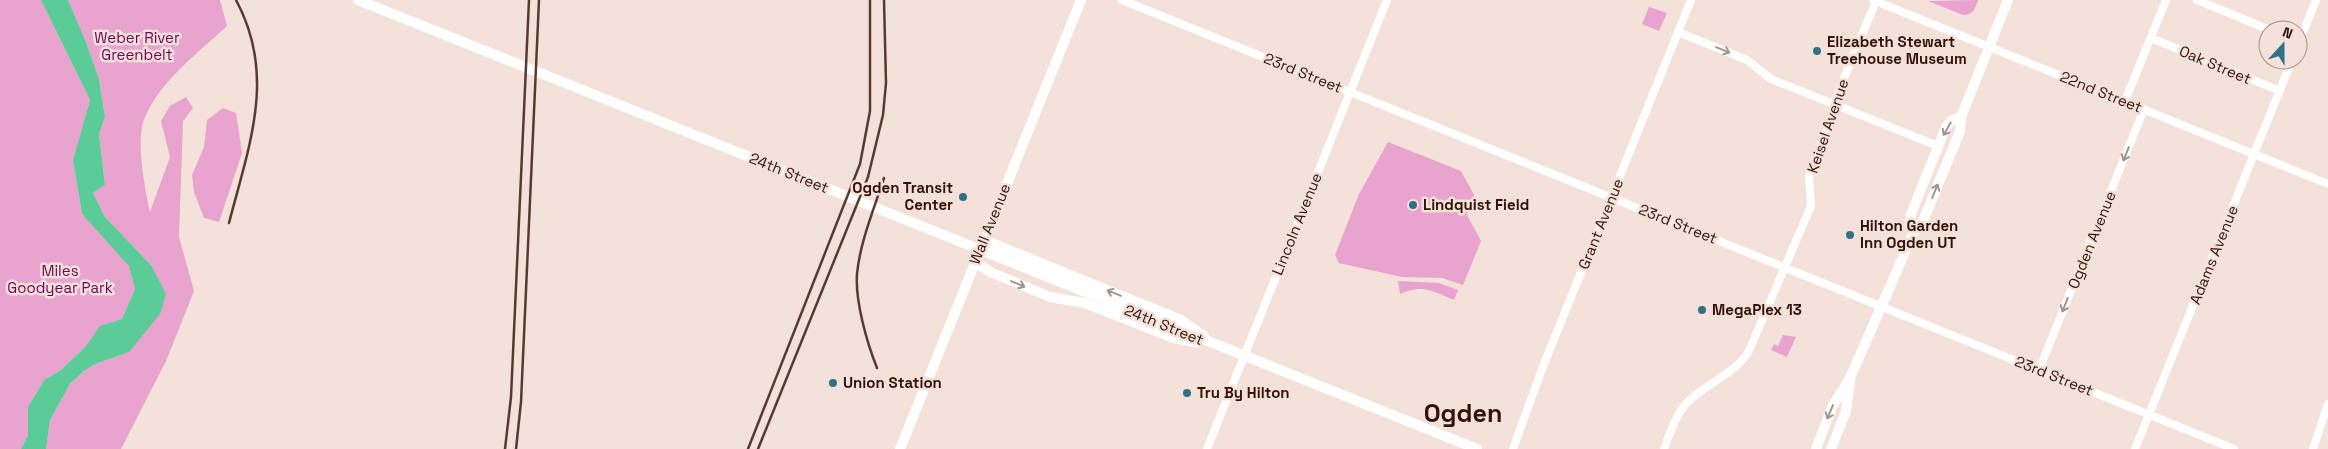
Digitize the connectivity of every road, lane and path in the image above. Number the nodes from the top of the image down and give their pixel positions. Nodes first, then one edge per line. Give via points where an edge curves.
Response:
1 (358, 0) edge
2 (1081, 0) edge
3 (1122, 0) edge
4 (1387, 0) edge
5 (1691, 0) edge
6 (1874, 0) edge
7 (2008, 0) edge
8 (2166, 0) edge
9 (2197, 0) edge
10 (2316, 0) edge
11 (2308, 20) edge
12 (2258, 25) edge
13 (1678, 32) junction
14 (2151, 38) junction
15 (1989, 47) junction
16 (2288, 70) edge
17 (2280, 91) junction
18 (1350, 92) junction
19 (2125, 101) junction
20 (1833, 105) junction
21 (2144, 109) junction
22 (1961, 116) junction
23 (1938, 146) junction
24 (2254, 154) junction
25 (2328, 184) edge
26 (1612, 197) junction
27 (1914, 234) junction
28 (984, 240) junction
29 (975, 262) junction
30 (1785, 267) junction
31 (1881, 306) junction
32 (1219, 347) junction
33 (1243, 356) junction
34 (2039, 370) junction
35 (1850, 378) junction
36 (2328, 404) edge
37 (2149, 415) junction
38 (900, 449) edge
39 (1207, 449) edge
40 (1477, 449) edge
41 (1513, 449) edge
42 (1664, 449) edge
43 (1816, 449) edge
44 (1831, 449) edge
45 (2135, 449) edge
46 (2234, 449) edge
47 (2313, 449) edge

1 - 32 main road, 24th Street
2 - 28 main road, Wall Avenue
3 - 18 street, 23rd Street
4 - 18 street, Lincoln Avenue
5 - 13 street, Grant Avenue
6 - 15 street, 22nd Street
6 - 20 street, Keisel Avenue
7 - 15 main road
8 - 14 street
9 - 12 street
10 - 11 street
13 -> 20 street via 1742,58 1771,79
13 - 26 street, Grant Avenue
14 - 17 street, Oak Street
14 - 19 street
15 - 19 street, 22nd Street
15 - 22 main road
16 - 17 street, Adams Avenue
17 - 24 street, Adams Avenue
18 - 26 street, 23rd Street
18 - 33 street, Lincoln Avenue
19 - 21 street, 22nd Street
20 - 23 street
20 - 30 street, Keisel Avenue via 1833,114 1809,176 1811,206
21 - 24 street, 22nd Street
21 -> 34 street, Ogden Avenue
22 -> 23 main road via 1949,124
27 -> 22 main road via 1922,224 1954,144
23 - 27 main road via 1911,214
24 - 25 street, 22nd Street
24 - 37 street, Adams Avenue
26 - 30 street, 23rd Street
26 - 41 street, Grant Avenue
27 - 31 main road
28 - 29 main road, Wall Avenue
32 -> 28 main road, 24th Street via 1181,320
29 -> 32 main road, 24th Street via 990,272 1050,297 1085,303 1174,338
29 - 38 main road, Wall Avenue
30 - 31 street, 23rd Street
30 - 42 street, Keisel Avenue via 1748,353 1740,365 1687,403 1677,416
31 - 34 street, 23rd Street
31 - 35 main road
32 - 33 main road, 24th Street
33 - 39 street, Lincoln Avenue
33 - 40 main road, 24th Street
34 - 37 street, 23rd Street
35 -> 43 main road via 1832,407
35 - 44 main road via 1846,412
36 - 47 street
37 - 45 street, Adams Avenue
37 - 46 street, 23rd Street

